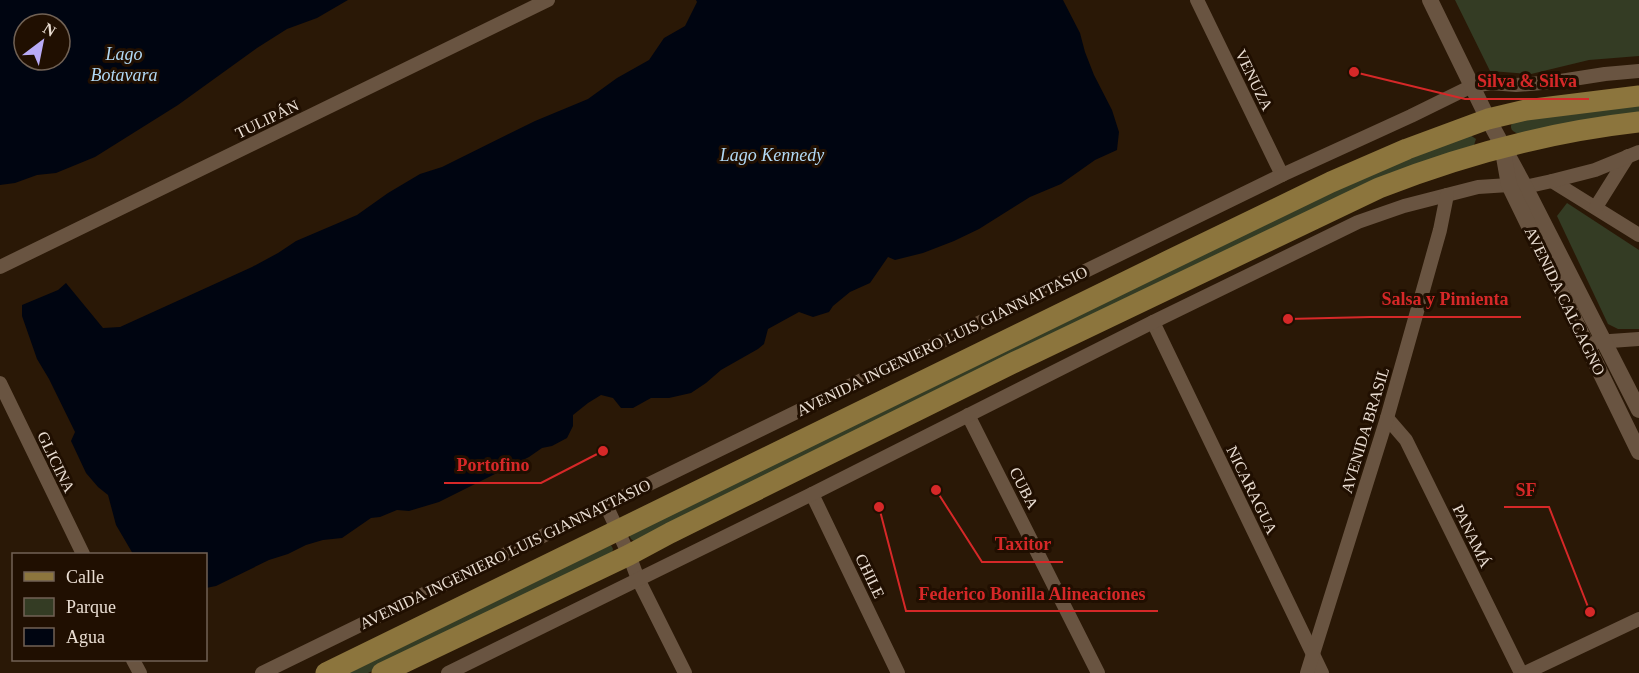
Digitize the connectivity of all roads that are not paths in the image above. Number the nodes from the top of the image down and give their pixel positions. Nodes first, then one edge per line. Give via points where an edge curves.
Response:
1 (548, 0) edge
2 (1197, 0) edge
3 (1430, 0) edge
4 (1639, 71) edge
5 (1472, 86) junction
6 (1639, 96) edge
7 (1488, 119) junction
8 (1639, 122) edge
9 (1503, 147) junction
10 (1633, 154) edge
11 (1282, 174) junction
12 (1552, 180) junction
13 (1517, 186) junction
14 (1447, 195) junction
15 (1596, 207) junction
16 (1639, 235) edge
17 (0, 267) edge
18 (1153, 322) junction
19 (1639, 339) edge
20 (1605, 341) junction
21 (1587, 344) junction
22 (0, 383) edge
23 (1639, 410) edge
24 (968, 415) junction
25 (1387, 418) junction
26 (1639, 452) edge
27 (812, 494) junction
28 (606, 505) junction
29 (617, 531) junction
30 (82, 553) edge
31 (629, 555) junction
32 (638, 579) junction
33 (1639, 619) edge
34 (1313, 654) junction
35 (473, 668) edge
36 (262, 673) edge
37 (326, 673) edge
38 (382, 673) edge
39 (448, 673) edge
40 (685, 673) edge
41 (898, 673) edge
42 (1098, 673) edge
43 (1307, 673) edge
44 (1322, 673) edge
45 (1523, 673) edge

1 - 17 street, TULIPÁN
2 - 11 street, VENUZA
3 - 5 street, AVENIDA CALCAGNO
4 - 5 street, AVENIDA INGENIERO LUIS GIANNATTASIO via 1554,82
5 - 7 street, AVENIDA CALCAGNO
5 - 11 street, AVENIDA INGENIERO LUIS GIANNATTASIO
6 - 7 main road, AVENIDA INGENIERO LUIS GIANNATTASIO via 1526,110
7 - 9 street, AVENIDA CALCAGNO
7 - 29 main road, AVENIDA INGENIERO LUIS GIANNATTASIO via 1407,148 1331,182
8 - 9 main road
9 - 13 street, AVENIDA CALCAGNO
9 - 31 main road via 1423,171 1342,205
10 - 12 street via 1595,170
10 - 15 street
11 - 28 street, AVENIDA INGENIERO LUIS GIANNATTASIO
12 - 13 street
12 - 15 street
13 - 14 street via 1478,187
13 - 20 street, AVENIDA CALCAGNO
13 - 21 street, AVENIDA CALCAGNO
14 - 18 street via 1358,222
14 - 25 street, AVENIDA BRASIL
15 - 16 street
18 - 24 street
18 - 34 street, NICARAGUA
19 - 20 street
20 - 21 street
20 - 23 street, AVENIDA CALCAGNO
21 - 26 street, AVENIDA CALCAGNO
22 - 30 street, GLICINA
24 - 27 street
24 - 42 street, CUBA
25 - 34 street, AVENIDA BRASIL
25 - 45 street, PANAMÁ via 1406,440
27 - 32 street
27 - 41 street, CHILE
28 - 29 street
28 - 36 street, AVENIDA INGENIERO LUIS GIANNATTASIO
29 - 31 street
29 - 37 main road, AVENIDA INGENIERO LUIS GIANNATTASIO
31 - 32 street
31 - 38 main road
32 - 35 street
32 - 40 street
33 - 45 street
34 - 43 street, AVENIDA BRASIL
34 - 44 street, NICARAGUA
35 - 39 street

